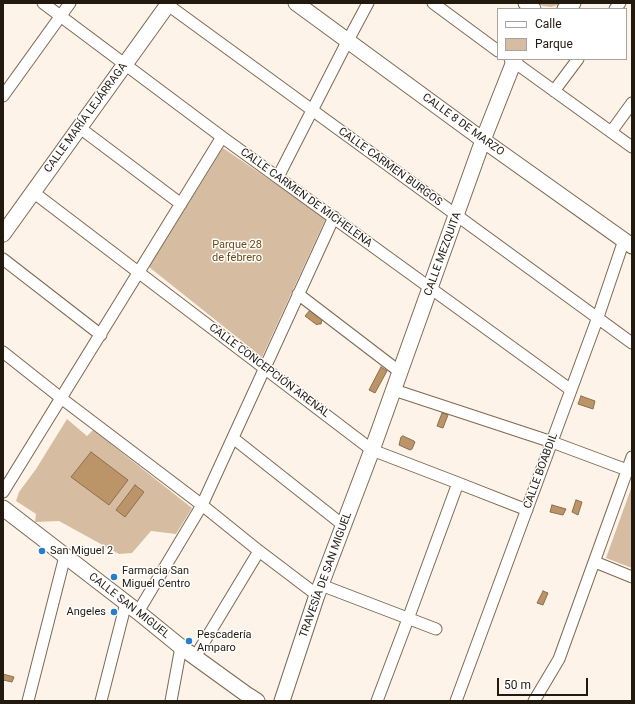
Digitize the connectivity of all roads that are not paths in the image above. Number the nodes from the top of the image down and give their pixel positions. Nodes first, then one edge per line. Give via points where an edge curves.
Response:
1 (43, 3) edge
2 (70, 3) edge
3 (296, 3) edge
4 (368, 3) edge
5 (433, 3) edge
6 (169, 4) edge
7 (61, 16) junction
8 (348, 41) junction
9 (497, 50) edge
10 (513, 60) edge
11 (577, 60) edge
12 (125, 64) junction
13 (554, 91) junction
14 (3, 96) edge
15 (632, 103) edge
16 (313, 110) junction
17 (80, 128) junction
18 (611, 132) junction
19 (222, 137) junction
20 (483, 140) junction
21 (632, 147) edge
22 (278, 177) junction
23 (33, 192) junction
24 (181, 204) junction
25 (457, 215) junction
26 (334, 217) junction
27 (3, 234) edge
28 (629, 244) edge
29 (3, 258) edge
30 (139, 272) junction
31 (431, 287) junction
32 (298, 294) junction
33 (598, 317) junction
34 (101, 335) junction
35 (632, 342) edge
36 (3, 352) edge
37 (265, 368) junction
38 (400, 372) junction
39 (394, 390) junction
40 (571, 390) junction
41 (61, 398) junction
42 (233, 438) junction
43 (552, 442) junction
44 (372, 450) junction
45 (632, 457) edge
46 (627, 470) junction
47 (458, 483) junction
48 (3, 492) edge
49 (202, 505) junction
50 (3, 508) edge
51 (526, 510) junction
52 (343, 525) junction
53 (259, 551) junction
54 (65, 556) junction
55 (595, 562) junction
56 (632, 577) edge
57 (319, 590) junction
58 (126, 603) junction
59 (138, 612) junction
60 (408, 619) junction
61 (436, 629) dead end
62 (181, 647) junction
63 (195, 657) junction
64 (28, 701) edge
65 (101, 701) edge
66 (171, 701) edge
67 (257, 701) edge
68 (282, 701) edge
69 (377, 701) edge
70 (456, 701) edge
71 (534, 701) edge

1 - 7 street, CALLE CARMEN DE MICHELENA
2 - 7 street
3 - 8 street, CALLE 8 DE MARZO
4 - 8 street
5 - 9 street
6 - 12 street, CALLE MARÍA LEJÁRRAGA
6 - 16 street, CALLE CARMEN BURGOS
7 - 12 street, CALLE CARMEN DE MICHELENA
7 - 14 street
8 - 16 street
8 - 20 street, CALLE 8 DE MARZO
10 - 13 street
10 - 20 street, CALLE MEZQUITA
11 - 13 street
12 - 17 street, CALLE MARÍA LEJÁRRAGA
12 - 19 street, CALLE CARMEN DE MICHELENA
13 - 18 street
15 - 18 street
16 - 22 street
16 - 25 street, CALLE CARMEN BURGOS
17 - 23 street, CALLE MARÍA LEJÁRRAGA
17 - 24 street
18 - 21 street
19 - 22 street, CALLE CARMEN DE MICHELENA
19 - 24 street
20 - 25 street, CALLE MEZQUITA
20 - 28 street, CALLE 8 DE MARZO
22 - 26 street, CALLE CARMEN DE MICHELENA
23 - 27 street, CALLE MARÍA LEJÁRRAGA
23 - 30 street, CALLE CONCEPCIÓN ARENAL
24 - 30 street
25 - 31 street, CALLE MEZQUITA
25 - 33 street, CALLE CARMEN BURGOS
26 - 31 street, CALLE CARMEN DE MICHELENA
26 - 32 street
28 - 33 street, CALLE BOABDIL via 622,246
29 - 34 street
30 - 34 street
30 - 37 street, CALLE CONCEPCIÓN ARENAL
31 - 38 street, CALLE MEZQUITA
31 - 40 street, CALLE CARMEN DE MICHELENA
32 - 37 street
32 - 38 street
33 - 35 street, CALLE CARMEN BURGOS
33 - 40 street, CALLE BOABDIL
34 - 41 street
36 - 41 street
37 - 42 street
37 - 44 street, CALLE CONCEPCIÓN ARENAL
38 - 39 street, CALLE MEZQUITA
39 - 43 street
39 - 44 street, CALLE MEZQUITA
40 - 43 street, CALLE BOABDIL
41 - 48 street
41 - 49 street
42 - 49 street
42 - 52 street
43 - 46 street
43 - 51 street, CALLE BOABDIL
44 - 47 street, CALLE CONCEPCIÓN ARENAL
44 - 52 street, TRAVESÍA DE SAN MIGUEL
45 - 46 street
46 - 55 street
47 - 51 street, CALLE CONCEPCIÓN ARENAL
47 - 60 street
49 - 53 street
49 - 59 street
50 - 54 street, CALLE SAN MIGUEL
51 - 70 street, CALLE BOABDIL
52 - 57 street, TRAVESÍA DE SAN MIGUEL
53 - 57 street
53 - 63 street
54 - 58 street, CALLE SAN MIGUEL
54 - 64 street
55 - 56 street
55 - 71 street via 559,659
57 - 60 street
57 - 68 street, TRAVESÍA DE SAN MIGUEL
58 - 59 street, CALLE SAN MIGUEL
58 - 65 street
59 - 62 street, CALLE SAN MIGUEL
60 - 61 street
60 - 69 street
62 - 63 street, CALLE SAN MIGUEL
62 - 66 street
63 - 67 street, CALLE SAN MIGUEL

